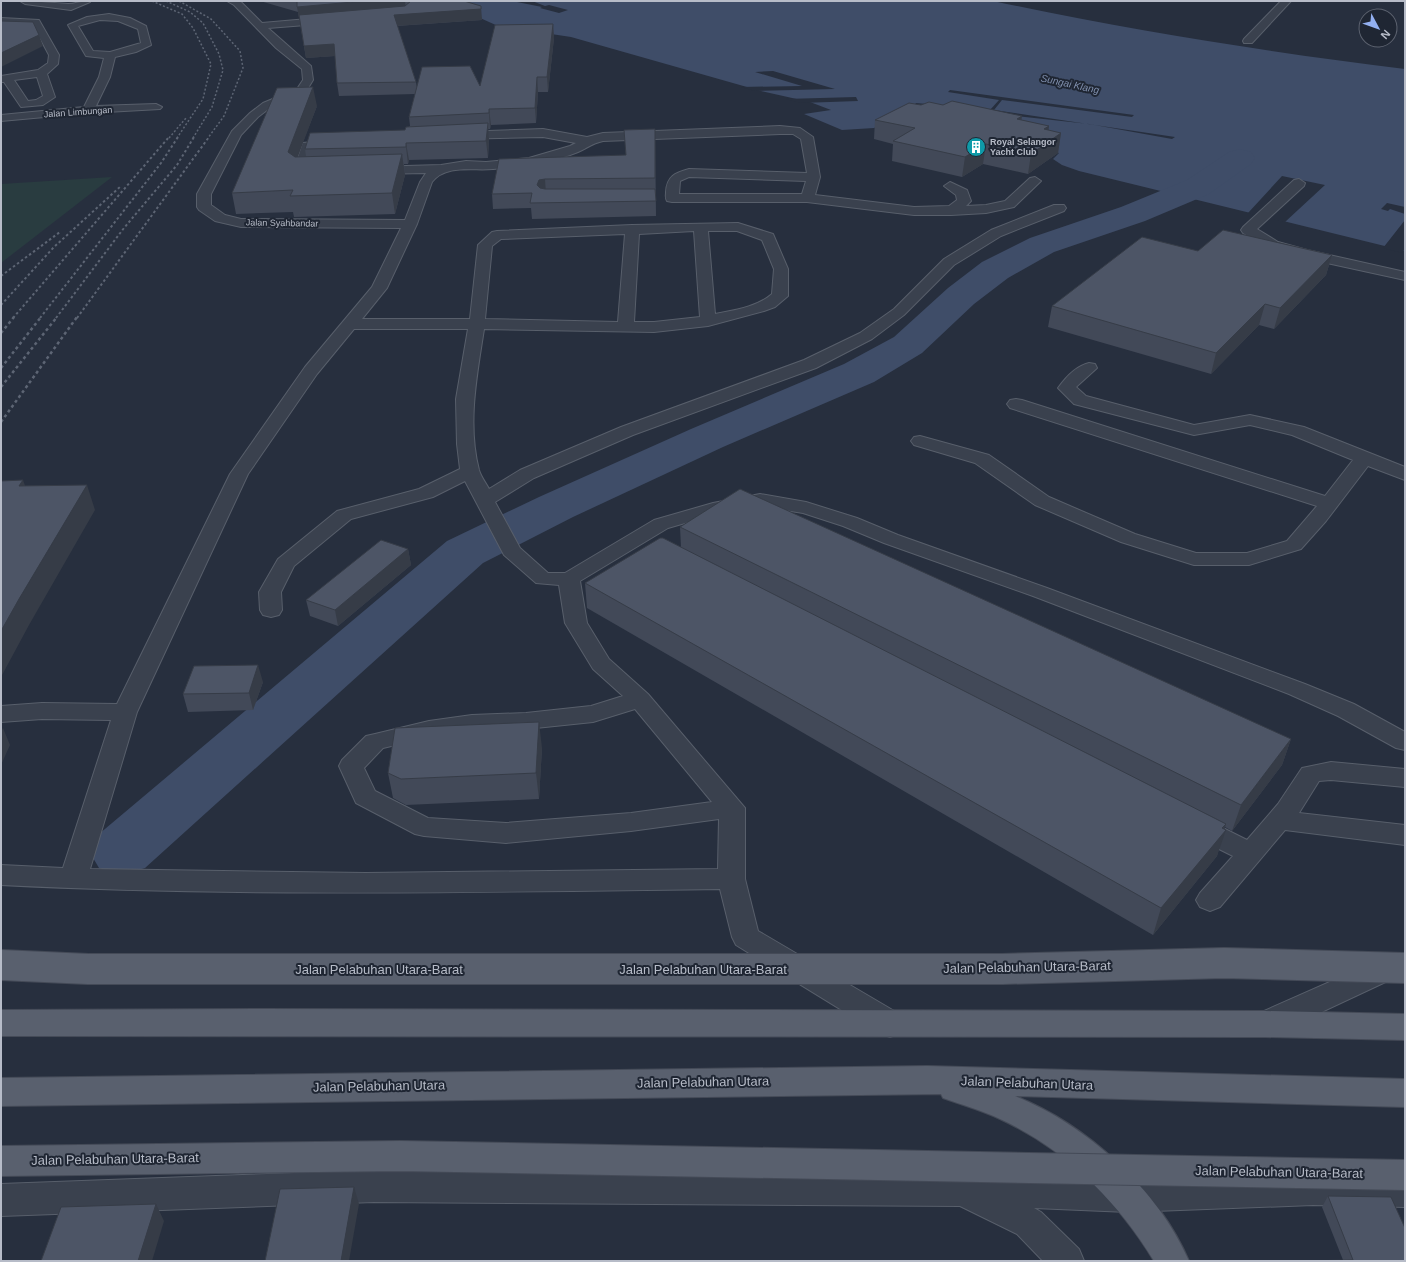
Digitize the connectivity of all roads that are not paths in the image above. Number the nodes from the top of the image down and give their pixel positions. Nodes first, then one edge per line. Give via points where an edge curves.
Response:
1 (25, 1) edge
2 (84, 1) edge
3 (232, 1) edge
4 (1286, 1) edge
5 (339, 20) edge
6 (1, 21) edge
7 (260, 26) junction
8 (1248, 41) dead end
9 (110, 54) junction
10 (41, 73) junction
11 (5, 79) edge
12 (156, 107) dead end
13 (88, 110) junction
14 (1, 118) edge
15 (734, 119) dead end
16 (690, 122) dead end
17 (759, 131) junction
18 (450, 136) edge
19 (621, 136) junction
20 (587, 141) junction
21 (344, 143) edge
22 (441, 169) junction
23 (323, 171) edge
24 (362, 171) edge
25 (814, 177) junction
26 (1035, 181) dead end
27 (1300, 183) dead end
28 (950, 186) dead end
29 (656, 198) edge
30 (672, 198) junction
31 (807, 198) junction
32 (1059, 208) dead end
33 (951, 211) junction
34 (410, 224) junction
35 (701, 227) junction
36 (632, 229) junction
37 (1405, 276) edge
38 (708, 321) junction
39 (351, 324) junction
40 (477, 324) junction
41 (626, 327) junction
42 (1089, 368) dead end
43 (1016, 404) dead end
44 (920, 441) dead end
45 (1365, 457) junction
46 (470, 471) junction
47 (1405, 474) edge
48 (485, 500) junction
49 (1329, 504) junction
50 (636, 538) junction
51 (657, 549) edge
52 (569, 579) junction
53 (271, 610) dead end
54 (640, 699) junction
55 (125, 712) junction
56 (1, 714) edge
57 (1405, 742) edge
58 (1405, 778) edge
59 (732, 808) junction
60 (1180, 817) edge
61 (1280, 820) junction
62 (1405, 835) edge
63 (1250, 853) junction
64 (1, 875) edge
65 (73, 879) junction
66 (731, 879) junction
67 (1210, 900) dead end
68 (1405, 960) edge
69 (1, 965) edge
70 (1405, 968) edge
71 (1, 1023) edge
72 (890, 1024) junction
73 (1265, 1024) junction
74 (1405, 1027) edge
75 (927, 1080) junction
76 (1, 1092) edge
77 (1405, 1093) edge
78 (1, 1161) edge
79 (1405, 1175) edge
80 (963, 1190) junction
81 (1405, 1191) edge
82 (1128, 1196) junction
83 (1, 1200) edge
84 (1067, 1261) edge
85 (1172, 1261) edge

1 - 2 street via 71,7
3 - 7 street, Jalan Syahbandar
4 - 8 street
5 - 7 street
6 - 10 street via 36,22 54,55 53,64
7 - 34 street, Jalan Syahbandar via 306,68 308,80 301,91 267,105 236,134 204,194 204,207 220,218 241,223
9 - 9 street via 90,54 73,25 99,17 115,17 144,28 146,45
9 - 13 street via 102,84
10 - 11 street
10 - 11 street via 49,97 39,103 25,105
12 - 13 street, Jalan Limbungan
13 - 14 street, Jalan Limbungan
15 - 17 street via 755,125
16 - 19 street
17 - 19 street
17 - 25 street via 796,131 807,137
18 - 20 street via 544,133
19 - 20 street
20 - 22 street via 574,149 530,162 466,165
21 - 23 street via 307,146 300,172
22 - 24 street
22 - 34 street via 432,174 426,182
25 - 30 street via 688,173 677,175 673,180
25 - 31 street
26 - 33 street via 1010,204 986,209
27 - 37 street via 1248,230 1273,245
28 - 33 street via 962,193 964,201
29 - 30 street
30 - 31 street
31 - 33 street via 914,211
32 - 48 street via 996,233 949,262 899,312 866,336 810,364 634,429 527,474
34 - 39 street via 379,288
35 - 36 street
35 - 38 street
35 - 38 street via 738,227 768,237 781,269 780,296 770,304
36 - 40 street via 497,235 485,245
36 - 41 street
38 - 41 street via 654,327
39 - 40 street
39 - 55 street via 311,371 239,474
40 - 41 street
40 - 46 street via 465,400 466,444
42 - 45 street via 1076,377 1067,388 1080,400 1194,430 1250,420 1298,431
43 - 49 street
44 - 49 street via 982,459 1042,501 1128,538 1194,559 1249,559 1294,545
45 - 47 street
45 - 49 street
46 - 48 street
46 - 53 street via 426,493 344,516 285,562 270,592
48 - 52 street via 511,551 543,579
50 - 51 street
50 - 52 street
50 - 57 street via 661,524 713,509 760,500 806,508 1040,592 1297,689 1346,710
52 - 54 street via 576,623 601,664
54 - 59 street
54 - 59 street via 593,714 526,721 472,723 429,729 375,742 351,766 365,798 424,827 506,833 631,822
55 - 56 street via 42,711
55 - 65 street
58 - 61 street via 1331,771 1311,774
59 - 66 street
60 - 63 street
61 - 62 street
61 - 63 street
63 - 67 street
64 - 65 street
65 - 66 street via 301,882
66 - 72 street via 746,937
68 - 73 street
69 - 70 main road, Jalan Pelabuhan Utara-Barat, bridge via 88,969 1002,969 1224,963
71 - 72 main road
72 - 73 main road
73 - 74 main road
75 - 76 main road, Jalan Pelabuhan Utara
75 - 77 main road, Jalan Pelabuhan Utara
75 - 82 main road via 986,1098 1035,1119 1082,1150
78 - 79 main road, Jalan Pelabuhan Utara-Barat, bridge via 400,1156
80 - 82 street
80 - 83 street via 374,1186
80 - 84 street via 1028,1223
81 - 82 street via 1313,1189
82 - 85 main road via 1166,1248

